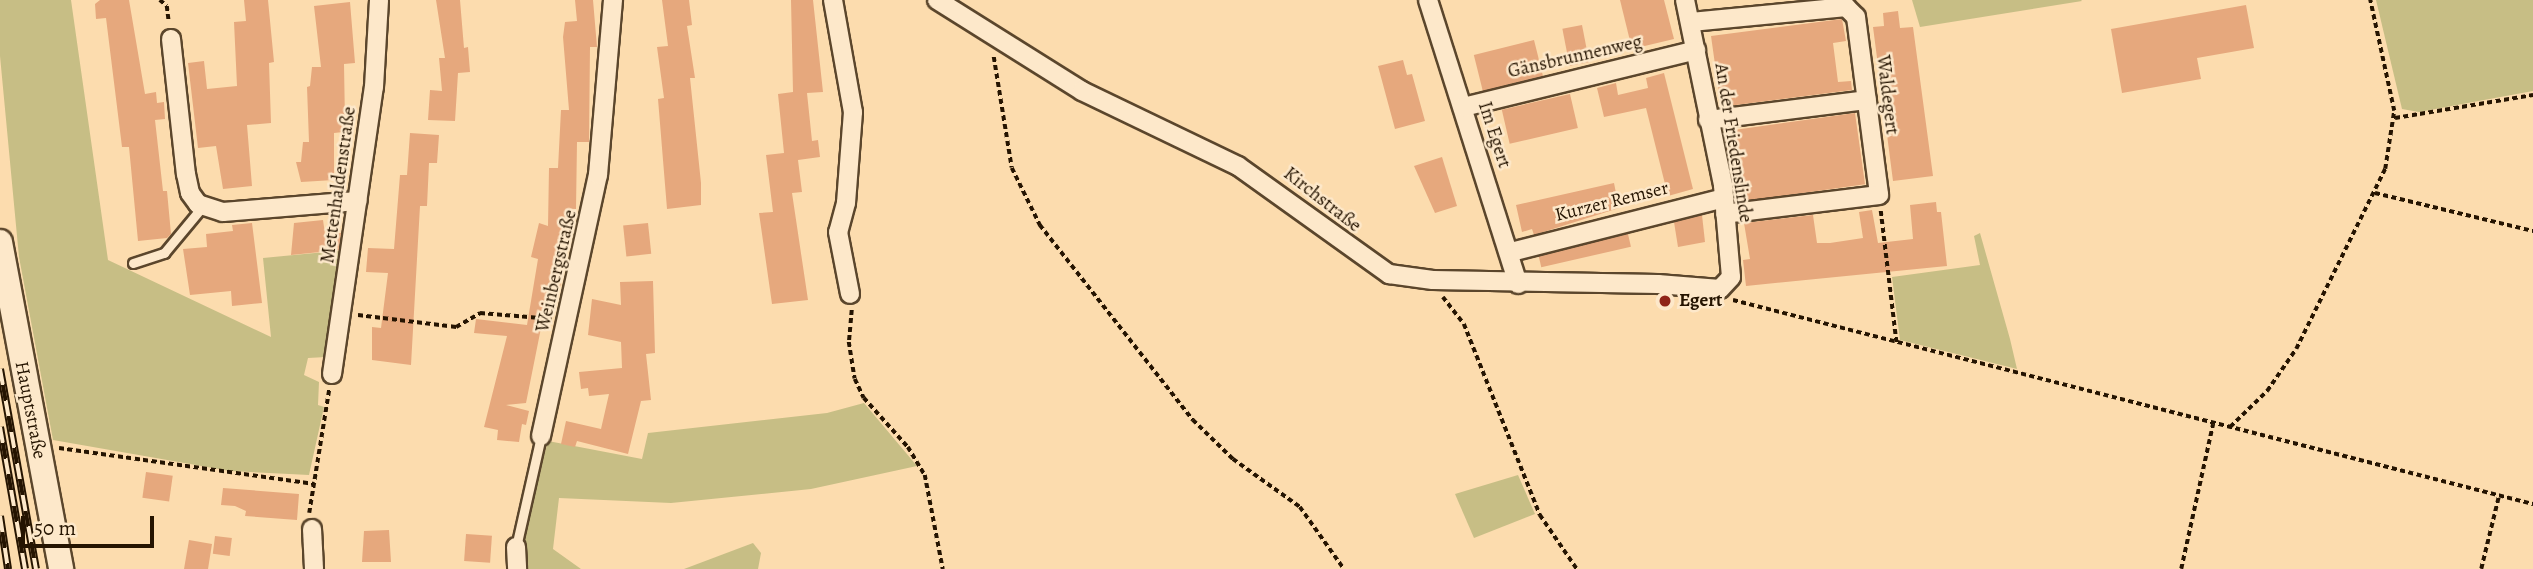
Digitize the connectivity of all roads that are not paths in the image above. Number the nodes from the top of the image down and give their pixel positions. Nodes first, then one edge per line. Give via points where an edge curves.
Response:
1 (379, 0) edge
2 (613, 0) edge
3 (833, 0) edge
4 (937, 0) edge
5 (1428, 0) edge
6 (1685, 0) edge
7 (1691, 22) junction
8 (171, 39) road end
9 (1696, 50) junction
10 (1867, 100) junction
11 (1463, 107) junction
12 (1709, 120) junction
13 (358, 201) junction
14 (202, 206) junction
15 (1724, 206) junction
16 (0, 242) edge
17 (1510, 252) junction
18 (133, 263) dead end
19 (1518, 284) junction
20 (1720, 289) joint
21 (850, 294) road end
22 (332, 374) road end
23 (541, 436) joint
24 (312, 528) road end
25 (516, 547) joint
26 (61, 569) edge
27 (314, 569) edge
28 (517, 569) edge

1 - 13 street, Mettenhaldenstraße via 376,69
2 - 23 street, Weinbergstraße via 602,155
3 - 21 street via 853,105 846,203 838,232
4 - 19 street, Kirchstraße via 1092,96 1238,166 1299,206 1374,267 1400,277
5 - 11 street, Im Egert
6 - 7 street, An der Friedenslinde
7 - 9 street, An der Friedenslinde
7 - 10 street, Waldegert via 1849,7 1856,18
8 - 14 street via 187,183
9 - 11 street, Gänsbrunnenweg
9 - 12 street, An der Friedenslinde
10 - 12 street
10 - 15 street, Waldegert via 1879,195
11 - 17 street, Im Egert
12 - 15 street, An der Friedenslinde
13 - 14 street via 223,212
13 - 22 street, Mettenhaldenstraße
14 - 18 lane via 164,253
15 - 17 street, Kurzer Remser
15 - 20 street, An der Friedenslinde via 1731,277
16 - 26 main road, Hauptstraße
17 - 19 street, Im Egert
19 - 20 street, Kirchstraße
23 - 25 lane, Weinbergstraße
24 - 27 street
25 - 28 street

